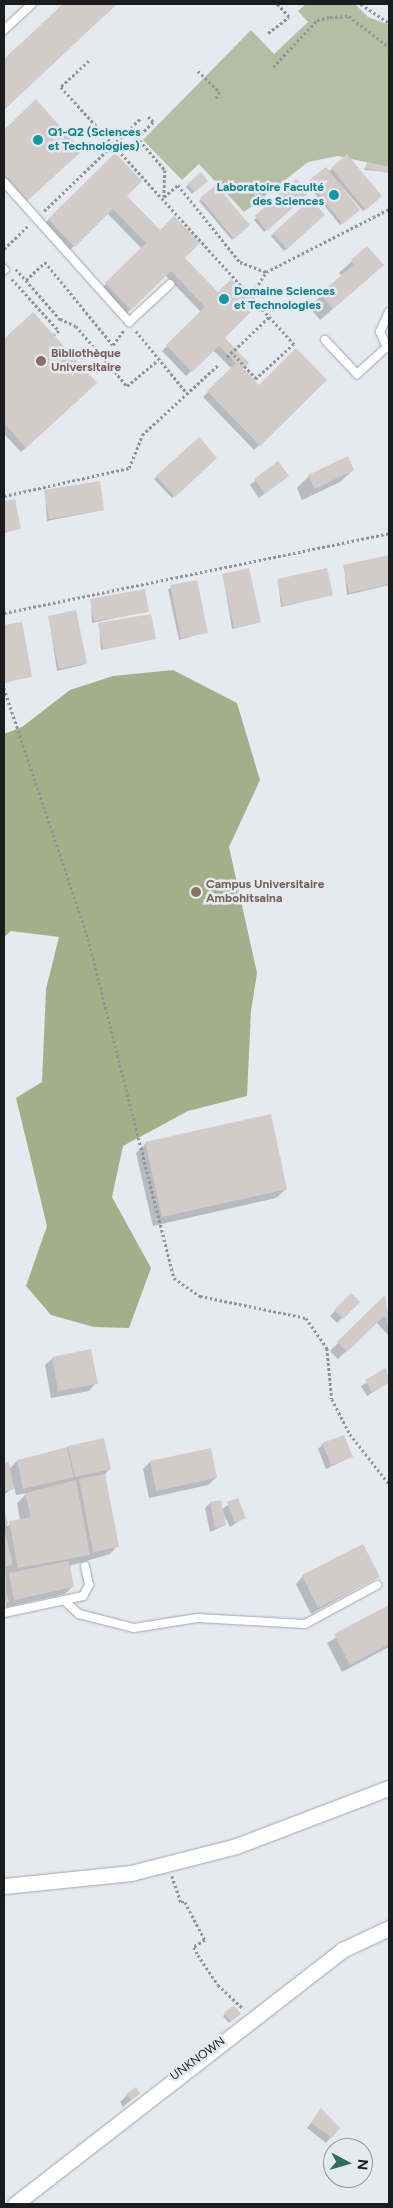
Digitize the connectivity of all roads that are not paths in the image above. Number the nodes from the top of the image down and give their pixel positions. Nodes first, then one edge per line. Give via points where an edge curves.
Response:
1 (32, 4) edge
2 (4, 31) edge
3 (4, 182) edge
4 (170, 284) dead end
5 (389, 312) edge
6 (325, 340) dead end
7 (388, 346) edge
8 (85, 1566) dead end
9 (377, 1585) dead end
10 (66, 1602) junction
11 (4, 1613) edge
12 (389, 1788) edge
13 (4, 1886) edge
14 (389, 1928) edge
15 (15, 2204) edge

1 - 2 lane
3 - 4 lane via 129,322
5 - 7 lane via 380,332
6 - 7 lane via 356,374
8 - 10 lane via 89,1585 83,1596
9 - 10 lane via 305,1624 197,1618 134,1628 79,1614
10 - 11 lane
12 - 13 street via 236,1846 131,1873
14 - 15 street, UNKNOWN via 342,1950

